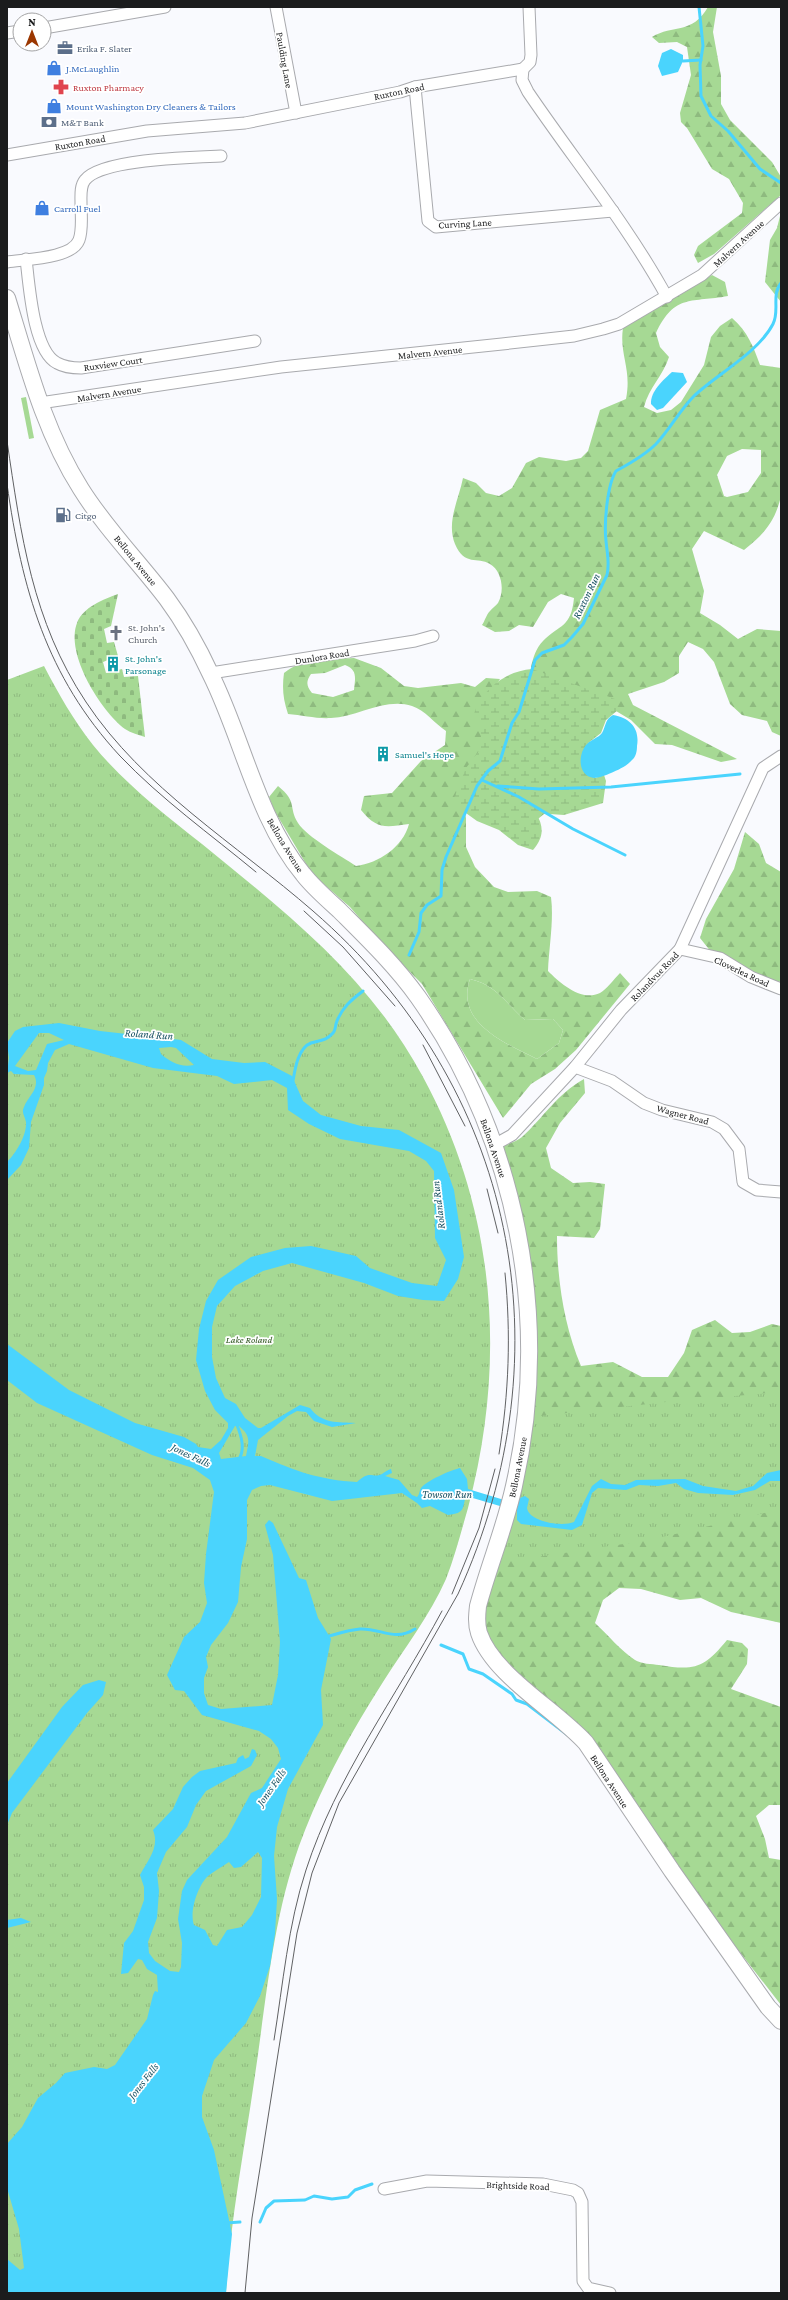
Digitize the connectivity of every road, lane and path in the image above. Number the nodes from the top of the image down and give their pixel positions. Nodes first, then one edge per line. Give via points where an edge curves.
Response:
1 (165, 7) edge
2 (276, 7) edge
3 (530, 7) edge
4 (118, 11) edge
5 (52, 26) edge
6 (523, 70) junction
7 (415, 87) junction
8 (296, 113) junction
9 (7, 155) edge
10 (221, 156) dead end
11 (781, 203) edge
12 (612, 211) junction
13 (26, 259) junction
14 (7, 262) edge
15 (667, 297) junction
16 (7, 298) edge
17 (255, 341) dead end
18 (40, 403) junction
19 (433, 636) dead end
20 (211, 673) junction
21 (781, 756) edge
22 (680, 949) junction
23 (781, 988) edge
24 (575, 1067) junction
25 (494, 1145) junction
26 (781, 1192) edge
27 (781, 2022) edge
28 (384, 2189) dead end
29 (610, 2293) edge

1 - 4 street
2 - 8 street, Paulding Lane
3 - 6 street via 531,55 530,62
4 - 5 street
6 - 7 street, Ruxton Road
6 - 12 street via 522,80 528,92
7 - 8 street, Ruxton Road
7 - 12 street, Curving Lane via 428,221 436,227
8 - 9 street, Ruxton Road via 245,123 147,131
10 - 13 street via 159,159 99,170 87,177 81,186 81,234 75,248 70,252
11 - 15 street, Malvern Avenue via 702,275
12 - 15 street via 654,272
13 - 14 street
13 - 17 street, Ruxview Court via 38,334 48,356 56,363 81,368
15 - 18 street, Malvern Avenue via 619,324 574,336 281,366
16 - 18 main road, Bellona Avenue
18 - 20 main road, Bellona Avenue via 56,445 81,490 173,607
19 - 20 street, Dunlora Road
20 - 25 main road, Bellona Avenue via 265,808 285,847 302,874 382,954 417,996 458,1064
21 - 22 street, Rolandvue Road via 763,768
22 - 23 street, Cloverlea Road via 720,958 750,977
22 - 24 street, Rolandvue Road via 621,1010
24 - 25 street, Rolandvue Road via 512,1135
24 - 26 street, Wagner Road via 612,1081 644,1103 712,1122 724,1129 739,1149 743,1182 757,1190
25 - 27 main road, Bellona Avenue via 519,1234 529,1315 530,1353 520,1456 507,1513 478,1606 479,1632 494,1661 586,1743 672,1871
28 - 29 street, Brightside Road via 427,2181 543,2184 573,2190 578,2193 582,2202 583,2281 588,2288

